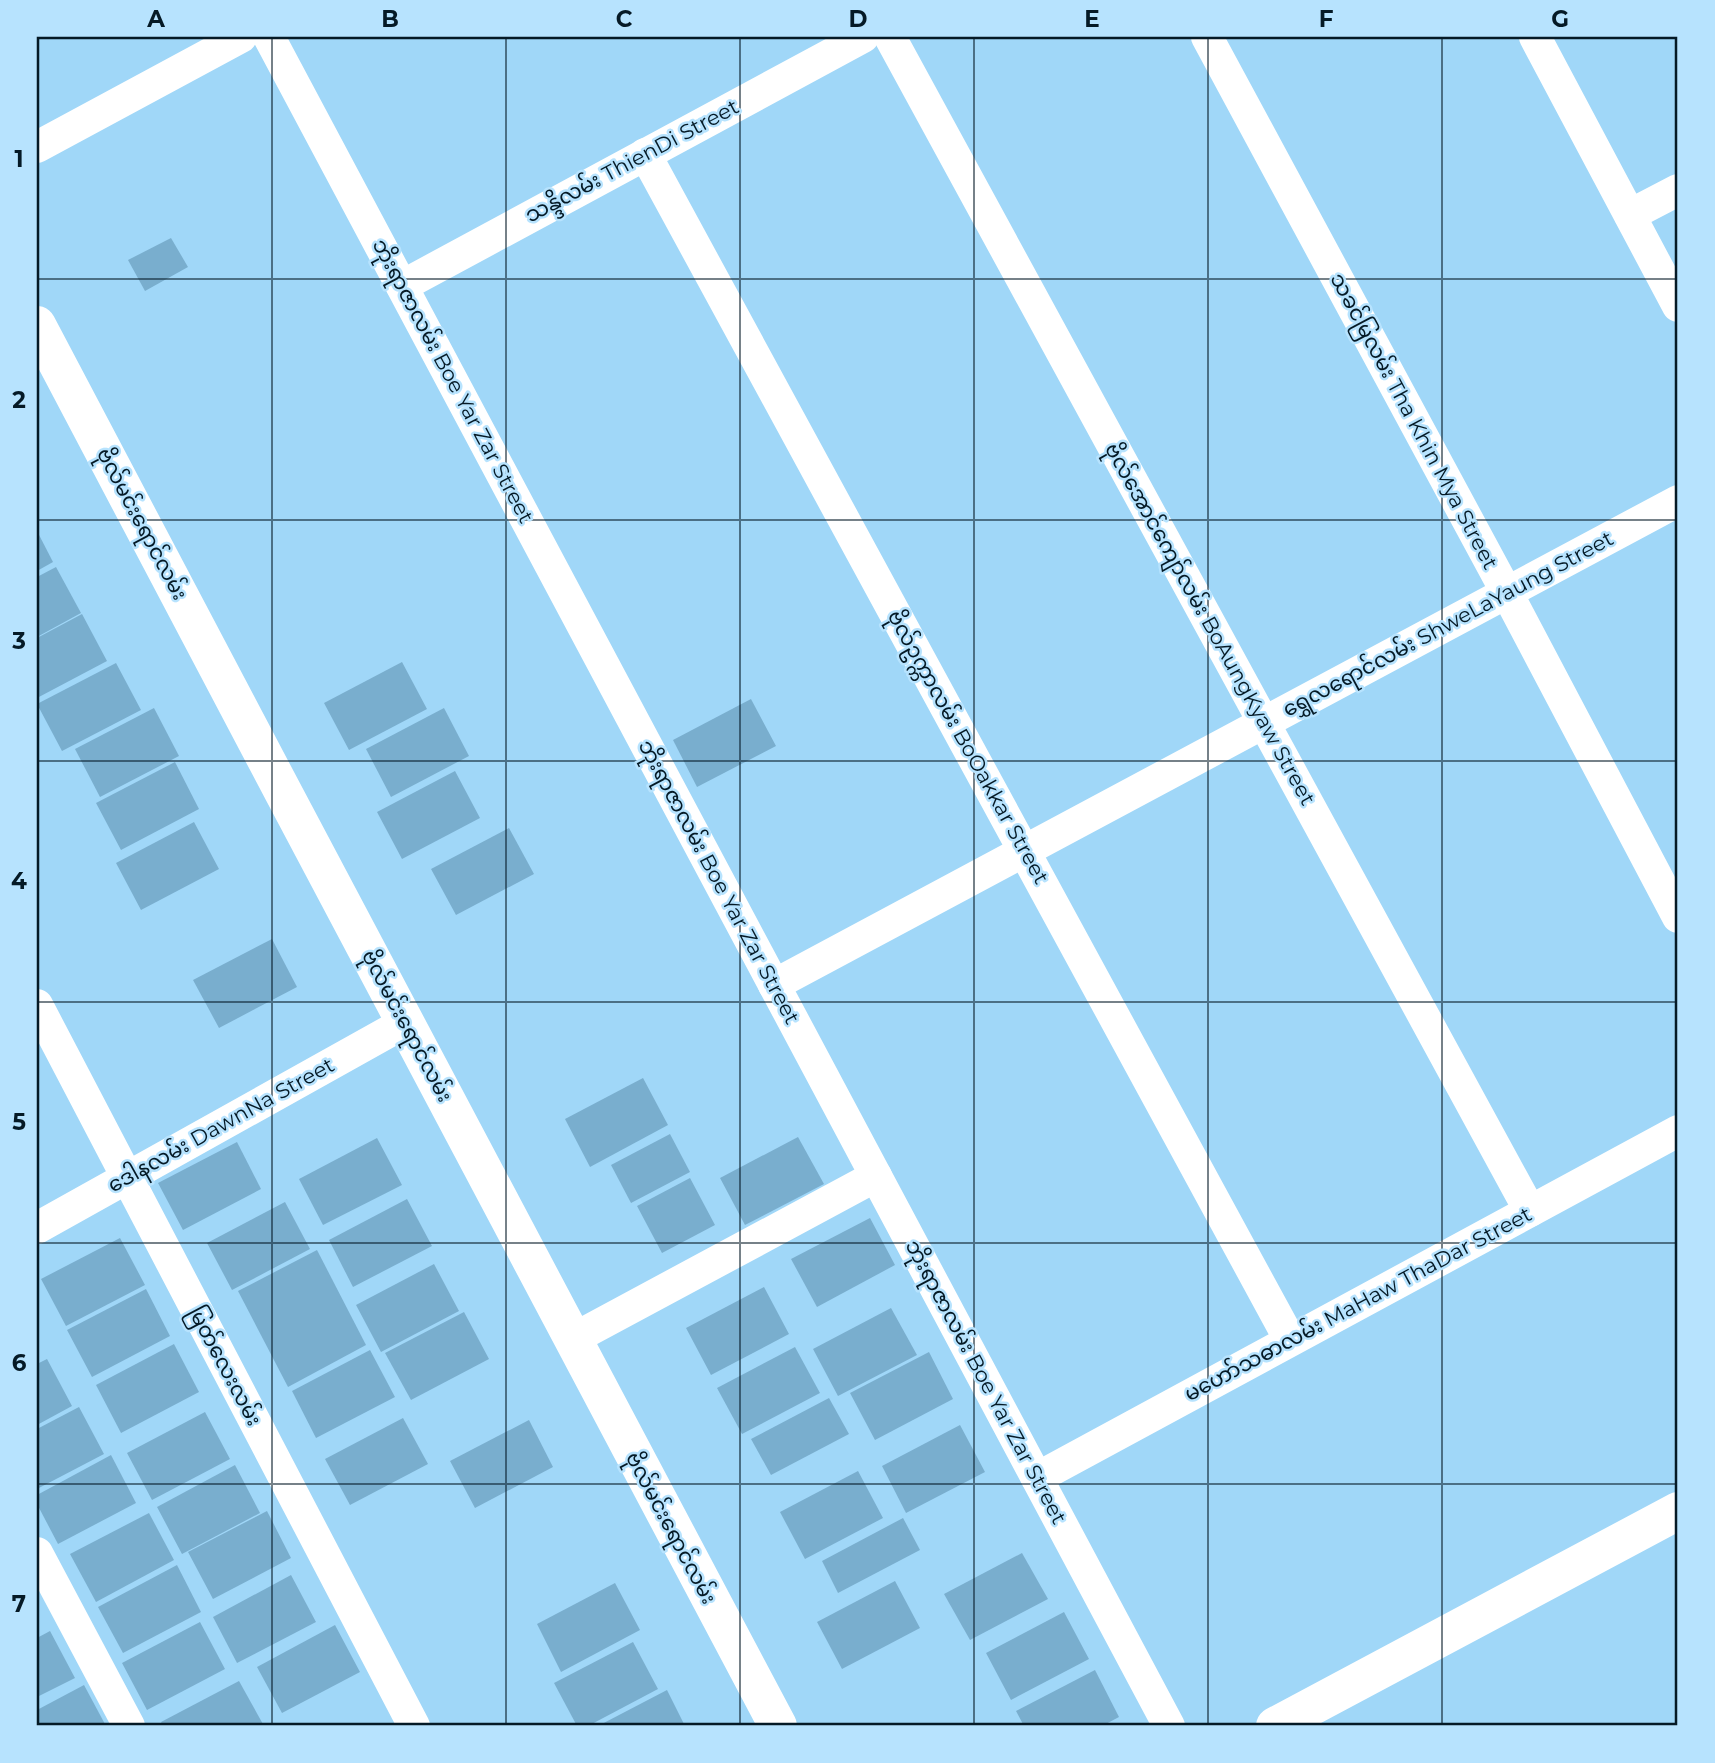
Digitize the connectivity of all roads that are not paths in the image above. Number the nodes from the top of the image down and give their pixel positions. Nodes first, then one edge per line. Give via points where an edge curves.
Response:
1 (241, 37) edge
2 (269, 37) edge
3 (863, 37) edge
4 (890, 37) edge
5 (1207, 37) edge
6 (1535, 37) edge
7 (37, 147) edge
8 (645, 154) junction
9 (1678, 190) edge
10 (1630, 215) junction
11 (402, 286) junction
12 (1678, 306) edge
13 (37, 325) edge
14 (1678, 501) edge
15 (1507, 593) junction
16 (1264, 723) junction
17 (1025, 852) junction
18 (1678, 918) edge
19 (774, 985) junction
20 (37, 1005) edge
21 (406, 1022) junction
22 (1678, 1131) edge
23 (876, 1176) junction
24 (127, 1178) junction
25 (1530, 1211) junction
26 (37, 1228) edge
27 (570, 1340) junction
28 (1290, 1340) junction
29 (1037, 1478) junction
30 (1678, 1511) edge
31 (37, 1553) edge
32 (129, 1726) edge
33 (414, 1726) edge
34 (778, 1726) edge
35 (1169, 1726) edge
36 (1275, 1726) edge

1 - 7 street
2 - 11 street, ဘိုးရာဇာလမ်း Boe Yar Zar Street
3 - 8 street, သန္ဒိလမ်း ThienDi Street
4 - 16 street, ဗိုလ်အောင်ကျော်လမ်း BoAungKyaw Street
5 - 15 street, သခင်မြလမ်း Tha Khin Mya Street
6 - 10 street
8 - 11 street, သန္ဒိလမ်း ThienDi Street
8 - 17 street, ဗိုလ်ဥက္ကာလမ်း BoOakkar Street
9 - 10 street
10 - 12 street
11 - 19 street, ဘိုးရာဇာလမ်း Boe Yar Zar Street
13 - 21 street, ဗိုလ်မင်းရောင်လမ်း
14 - 15 street, ရွှေလရောင်လမ်း ShweLaYaung Street
15 - 16 street, ရွှေလရောင်လမ်း ShweLaYaung Street
15 - 18 street, သခင်မြလမ်း Tha Khin Mya Street
16 - 17 street, ရွှေလရောင်လမ်း ShweLaYaung Street
16 - 25 street, ဗိုလ်အောင်ကျော်လမ်း BoAungKyaw Street
17 - 19 street, ရွှေလရောင်လမ်း ShweLaYaung Street
17 - 28 street, ဗိုလ်ဥက္ကာလမ်း BoOakkar Street
19 - 23 street, ဘိုးရာဇာလမ်း Boe Yar Zar Street
20 - 24 street, မြတ်လေးလမ်း
21 - 24 street, ဒေါနလမ်း DawnNa Street
21 - 27 street, ဗိုလ်မင်းရောင်လမ်း
22 - 25 street, မဟော်သဓာလမ်း MaHaw ThaDar Street
23 - 27 street
23 - 29 street, ဘိုးရာဇာလမ်း Boe Yar Zar Street
24 - 26 street, ဒေါနလမ်း DawnNa Street
24 - 33 street, မြတ်လေးလမ်း
25 - 28 street, မဟော်သဓာလမ်း MaHaw ThaDar Street
27 - 34 street, ဗိုလ်မင်းရောင်လမ်း
28 - 29 street, မဟော်သဓာလမ်း MaHaw ThaDar Street
29 - 35 street, ဘိုးရာဇာလမ်း Boe Yar Zar Street
30 - 36 street
31 - 32 street

